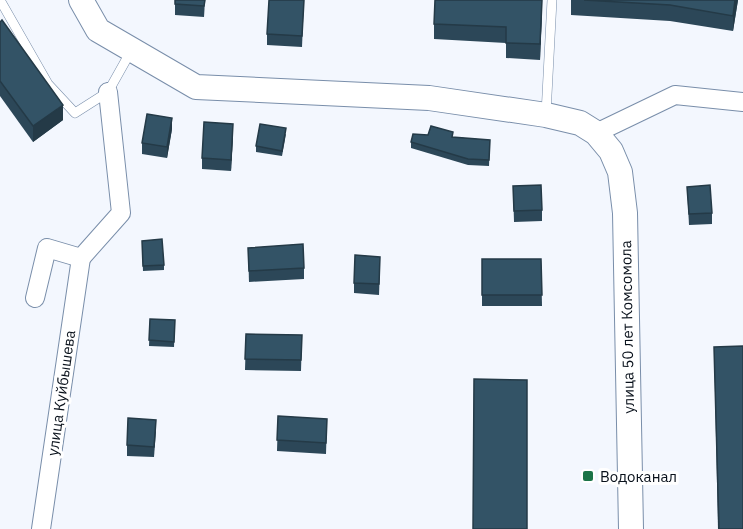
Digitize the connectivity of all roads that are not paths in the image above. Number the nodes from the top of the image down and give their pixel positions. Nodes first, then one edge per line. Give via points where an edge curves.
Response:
1 (0, 0) edge
2 (81, 0) edge
3 (552, 0) edge
4 (132, 50) junction
5 (108, 92) junction
6 (743, 102) edge
7 (546, 115) junction
8 (596, 133) junction
9 (81, 258) junction
10 (35, 298) dead end
11 (41, 529) edge
12 (631, 529) edge

1 - 5 lane via 48,84 75,113
2 - 4 street via 98,30
3 - 7 lane
4 - 5 lane
4 - 7 street via 196,87 429,98
5 - 9 street via 121,213
6 - 8 street via 675,95
7 - 8 street via 580,123
8 - 12 street, улица 50 лет Комсомола via 611,151 620,172 625,213
9 - 10 street via 47,248
9 - 11 street, улица Куйбышева

